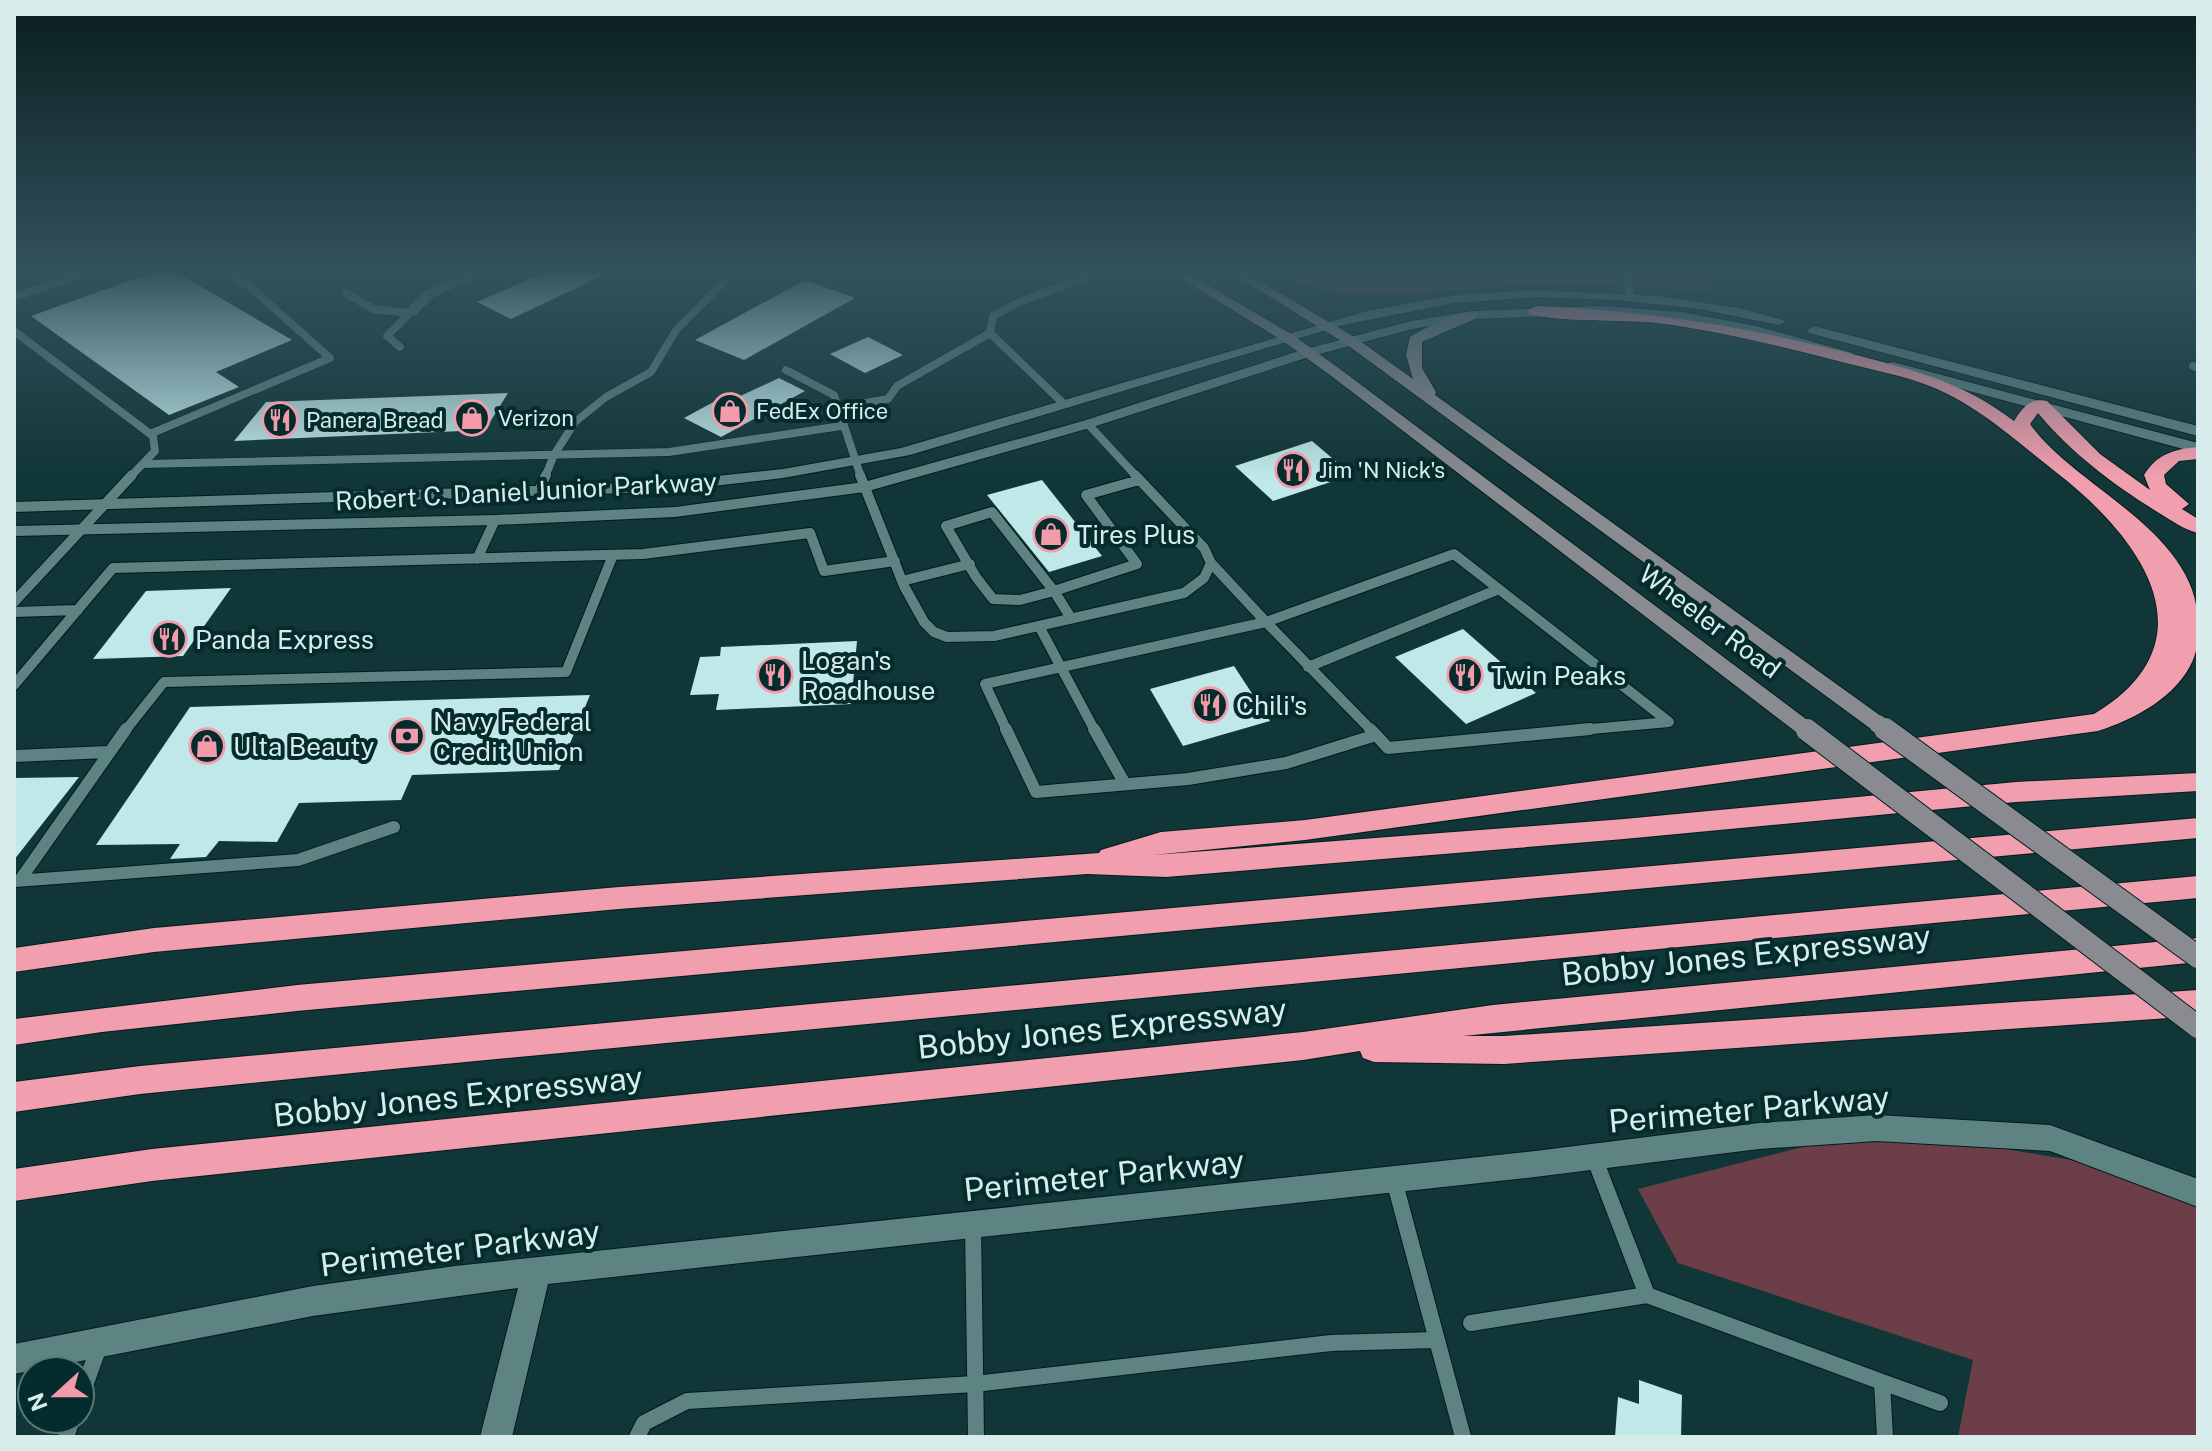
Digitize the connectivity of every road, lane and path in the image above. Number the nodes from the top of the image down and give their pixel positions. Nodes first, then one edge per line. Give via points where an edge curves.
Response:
1 (27, 341) edge
2 (311, 341) edge
3 (393, 341) edge
4 (670, 341) edge
5 (976, 341) edge
6 (998, 341) edge
7 (1279, 341) edge
8 (1291, 341) edge
9 (1351, 341) joint
10 (1415, 341) edge
11 (1773, 341) edge
12 (1799, 341) edge
13 (1843, 341) edge
14 (400, 347) dead end
15 (1307, 353) junction
16 (786, 370) dead end
17 (2041, 398) junction
18 (1064, 404) junction
19 (1439, 405) junction
20 (837, 408) junction
21 (1088, 424) junction
22 (841, 426) junction
23 (2198, 431) edge
24 (150, 434) junction
25 (2198, 450) edge
26 (2044, 454) junction
27 (554, 455) junction
28 (858, 462) junction
29 (143, 464) junction
30 (1139, 480) junction
31 (865, 487) junction
32 (539, 491) junction
33 (102, 505) junction
34 (14, 507) edge
35 (2198, 515) edge
36 (495, 520) junction
37 (2198, 527) edge
38 (80, 530) junction
39 (14, 531) edge
40 (613, 555) junction
41 (477, 559) junction
42 (895, 561) junction
43 (1211, 563) junction
44 (970, 564) junction
45 (902, 581) junction
46 (1499, 589) junction
47 (1054, 591) junction
48 (14, 602) edge
49 (78, 610) junction
50 (14, 612) edge
51 (1071, 618) junction
52 (1266, 622) junction
53 (1039, 626) junction
54 (1308, 667) junction
55 (1059, 668) junction
56 (14, 685) edge
57 (1376, 735) junction
58 (108, 752) junction
59 (14, 756) edge
60 (2198, 782) edge
61 (1125, 784) junction
62 (394, 827) dead end
63 (2198, 828) edge
64 (1087, 863) junction
65 (17, 881) edge
66 (2198, 887) edge
67 (2198, 950) edge
68 (2198, 957) edge
69 (14, 960) edge
70 (2198, 1003) edge
71 (2198, 1027) edge
72 (14, 1032) edge
73 (1303, 1046) junction
74 (14, 1097) edge
75 (1594, 1156) junction
76 (1394, 1179) junction
77 (14, 1185) edge
78 (2198, 1193) edge
79 (973, 1222) junction
80 (537, 1271) junction
81 (1647, 1295) junction
82 (1471, 1323) dead end
83 (102, 1340) junction
84 (1435, 1340) junction
85 (96, 1356) edge
86 (14, 1359) edge
87 (1882, 1382) junction
88 (975, 1384) junction
89 (1940, 1403) dead end
90 (496, 1437) edge
91 (637, 1437) edge
92 (976, 1437) edge
93 (1463, 1437) edge
94 (1885, 1437) edge

1 - 24 lane
2 - 24 lane via 330,358
3 - 14 lane
4 - 27 lane via 651,372 575,422
5 - 20 lane via 897,386 888,399
6 - 18 lane
7 - 18 street, Robert C. Daniel Junior Parkway
8 - 15 main road, Wheeler Road
9 - 15 street, Robert C. Daniel Junior Parkway
9 - 19 main road, Wheeler Road
10 - 19 main road via 1411,356 1416,374
11 - 26 highway via 1917,377 1959,393
12 - 17 street, Robert C. Daniel Junior Parkway
13 - 17 street, Robert C. Daniel Junior Parkway
15 - 21 street, Robert C. Daniel Junior Parkway
15 - 71 main road, Wheeler Road, bridge
16 - 20 lane via 834,395
17 - 23 street
17 - 25 street
17 - 26 highway via 2021,424
17 - 37 highway via 2051,419 2098,462
18 - 28 street, Robert C. Daniel Junior Parkway
19 - 68 main road, Wheeler Road, bridge
20 - 22 lane
21 - 30 lane
21 - 31 street, Robert C. Daniel Junior Parkway
22 - 27 lane via 669,452
22 - 28 lane
24 - 29 lane via 155,451
25 - 35 highway via 2168,457 2154,475 2170,498
26 - 64 highway via 2128,519 2171,570 2183,598 2189,622 2177,669 2131,708 2098,722 2051,730 1305,830 1161,842
27 - 29 lane
27 - 32 lane
28 - 31 lane
28 - 32 street, Robert C. Daniel Junior Parkway via 660,487
29 - 33 lane
30 - 43 lane via 1196,539
30 - 47 lane via 1086,495 1137,564
31 - 36 street, Robert C. Daniel Junior Parkway via 675,512
31 - 42 lane
32 - 33 street, Robert C. Daniel Junior Parkway
33 - 34 street, Robert C. Daniel Junior Parkway
33 - 38 lane
36 - 38 street, Robert C. Daniel Junior Parkway
36 - 41 lane
38 - 39 street, Robert C. Daniel Junior Parkway
38 - 48 lane
40 - 41 lane
40 - 42 lane via 810,533 824,571
40 - 58 lane via 566,672 164,682
41 - 49 lane via 113,568
42 - 45 lane
43 - 51 lane via 1204,578 1184,593
43 - 52 lane
44 - 45 lane
44 - 47 lane via 991,599 1006,603
44 - 47 lane via 946,526 992,512
45 - 53 lane via 921,618 937,634 994,636
46 - 52 lane via 1454,554
46 - 54 lane
46 - 57 lane via 1669,722 1388,748
47 - 51 lane
49 - 50 lane
49 - 56 lane
51 - 53 lane
52 - 54 lane
52 - 55 lane
53 - 55 lane
54 - 57 lane
55 - 61 lane
55 - 61 lane via 985,684 1036,792
57 - 61 lane via 1286,763
58 - 59 lane
58 - 65 lane
60 - 64 highway via 2016,792 1166,866
62 - 65 lane via 298,860
63 - 72 highway via 297,998
64 - 69 highway via 332,922
66 - 74 highway, Bobby Jones Expressway via 403,1054
67 - 73 highway, Bobby Jones Expressway via 1493,1018
70 - 73 highway via 1504,1050
73 - 77 highway, Bobby Jones Expressway via 152,1165
75 - 76 street, Perimeter Parkway
75 - 78 street, Perimeter Parkway via 1877,1128 2050,1138
75 - 81 lane
76 - 79 street, Perimeter Parkway
76 - 84 lane
79 - 80 street, Perimeter Parkway
79 - 88 lane
80 - 83 street, Perimeter Parkway via 313,1301
80 - 90 street
81 - 82 lane
81 - 87 lane
83 - 85 lane
83 - 86 street, Perimeter Parkway
84 - 88 lane via 1331,1343
84 - 93 lane
87 - 89 lane
87 - 94 lane
88 - 91 lane via 687,1401 644,1423
88 - 92 lane

